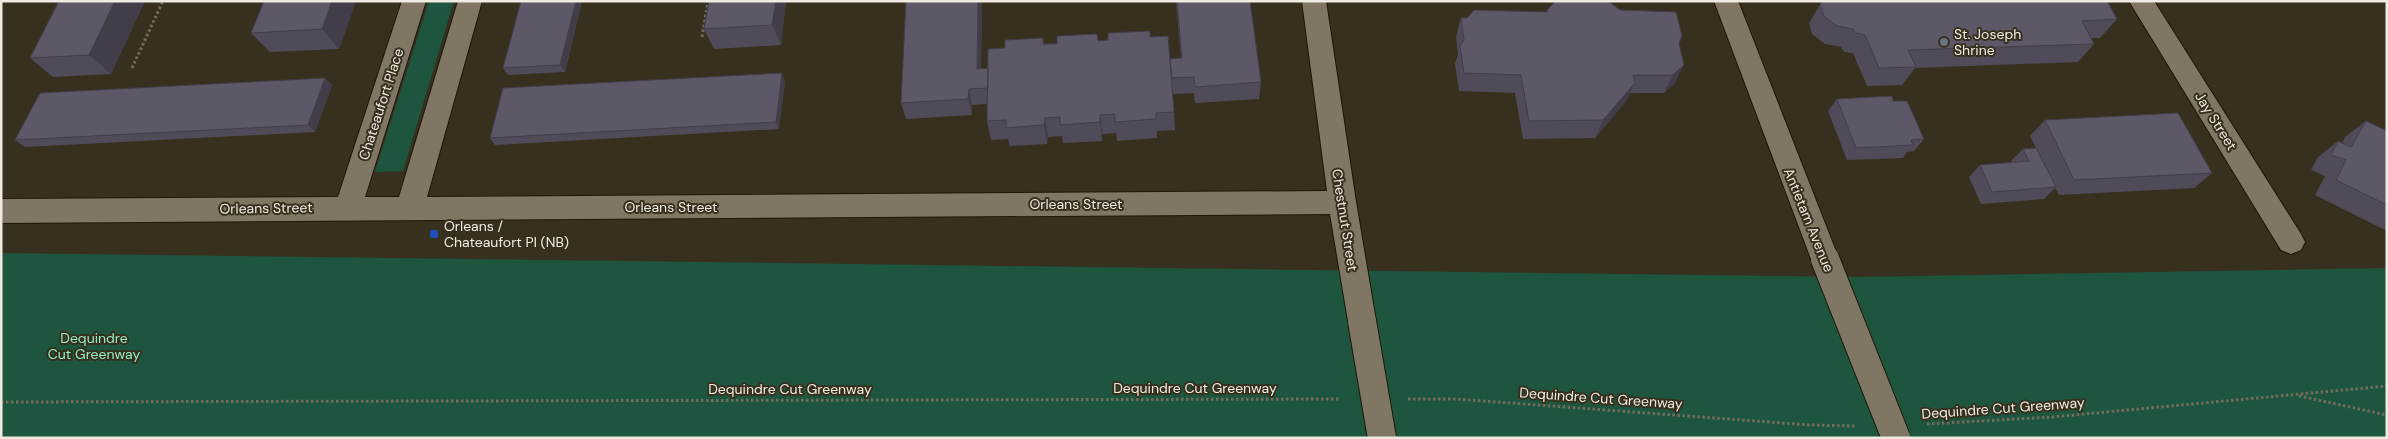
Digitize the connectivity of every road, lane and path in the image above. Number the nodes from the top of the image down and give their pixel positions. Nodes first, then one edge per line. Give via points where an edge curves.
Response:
1 (163, 1) edge
2 (414, 1) edge
3 (470, 1) edge
4 (708, 1) edge
5 (1314, 1) edge
6 (1726, 1) edge
7 (2141, 1) edge
8 (702, 37) edge
9 (132, 68) dead end
10 (1342, 202) junction
11 (410, 207) junction
12 (348, 208) junction
13 (1, 211) edge
14 (2291, 242) dead end
15 (2387, 386) edge
16 (2296, 395) junction
17 (1346, 399) dead end
18 (1406, 399) dead end
19 (1, 402) edge
20 (2387, 415) edge
21 (1923, 424) dead end
22 (1858, 426) dead end
23 (1382, 438) edge
24 (1896, 438) edge

1 - 9 path
2 - 12 street, Chateaufort Place
3 - 11 street
4 - 8 path
5 - 10 street, Chestnut Street
6 - 24 street, Antietam Avenue, bridge via 1788,170
7 - 14 street, Jay Street
10 - 11 street, Orleans Street
10 - 23 street, Chestnut Street, bridge
11 - 12 street, Orleans Street
12 - 13 street, Orleans Street
15 - 16 path, Dequindre Cut Greenway
16 - 20 path
16 - 21 path, Dequindre Cut Greenway via 2052,417
17 - 19 path, Dequindre Cut Greenway
18 - 22 path, Dequindre Cut Greenway via 1456,399

